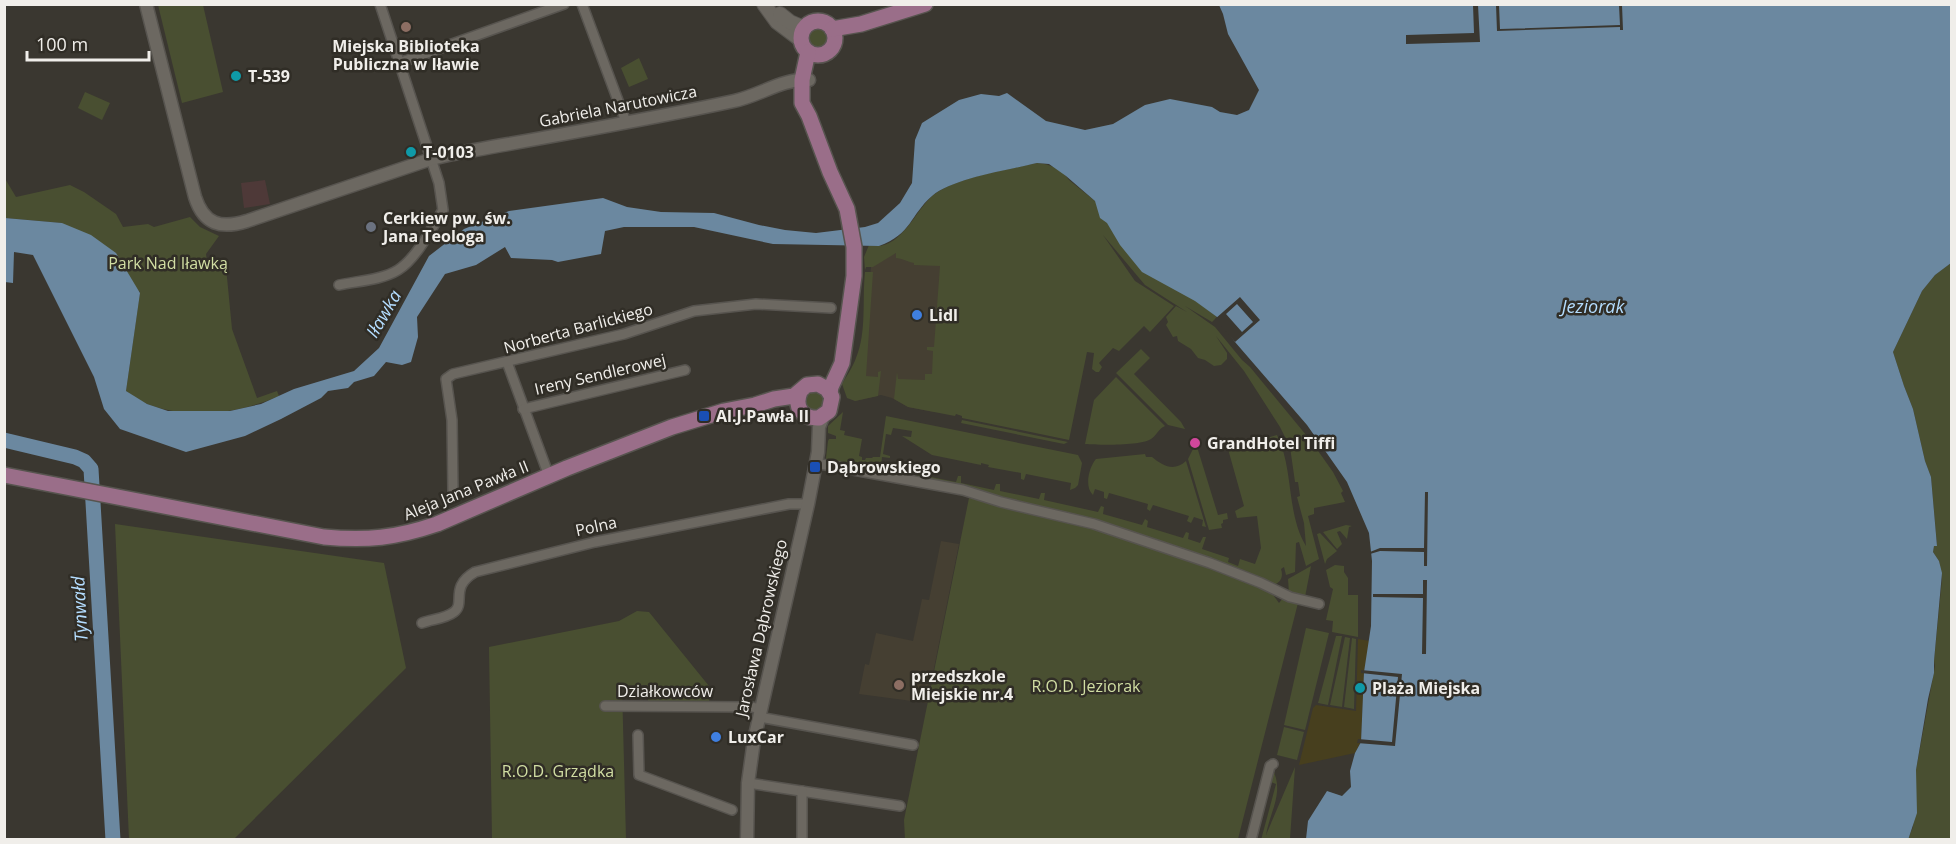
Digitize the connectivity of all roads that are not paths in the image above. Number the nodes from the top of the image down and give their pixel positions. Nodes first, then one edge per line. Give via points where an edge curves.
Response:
1 (146, 4) edge
2 (380, 4) edge
3 (564, 4) edge
4 (582, 4) edge
5 (764, 4) edge
6 (773, 4) edge
7 (925, 4) edge
8 (833, 34) junction
9 (807, 44) junction
10 (399, 63) junction
11 (805, 80) junction
12 (626, 122) junction
13 (431, 159) junction
14 (339, 285) dead end
15 (831, 308) dead end
16 (507, 362) junction
17 (685, 370) dead end
18 (824, 388) junction
19 (800, 392) junction
20 (755, 405) junction
21 (523, 409) junction
22 (802, 412) junction
23 (823, 417) junction
24 (815, 462) junction
25 (4, 475) edge
26 (549, 476) junction
27 (453, 492) dead end
28 (808, 504) junction
29 (1319, 604) dead end
30 (422, 623) dead end
31 (605, 706) dead end
32 (760, 713) junction
33 (638, 735) dead end
34 (913, 744) dead end
35 (1273, 764) dead end
36 (748, 783) junction
37 (802, 791) junction
38 (900, 806) dead end
39 (732, 810) dead end
40 (747, 840) edge
41 (802, 840) edge
42 (1251, 840) edge

1 - 13 street, Gabriela Narutowicza via 195,197 201,212 213,222 237,224
2 - 10 street
3 - 10 street
4 - 12 street
5 - 9 main road via 777,22
6 - 9 main road
7 - 8 main road
8 - 9 main road via 833,45 824,54
8 - 9 main road via 821,22 809,24
9 - 11 main road
10 - 13 street
11 - 12 street, Gabriela Narutowicza via 787,82 738,100
11 - 18 main road via 801,103 847,210 854,256 842,363 831,387
12 - 13 street, Gabriela Narutowicza
13 - 14 street via 444,210 407,264 384,276
15 - 16 street, Norberta Barlickiego via 756,304 694,311 624,334
16 - 21 street
16 - 27 street, Norberta Barlickiego via 446,378 452,420
17 - 21 street, Ireny Sendlerowej
18 - 19 main road via 807,385
18 - 23 main road via 831,407
19 - 20 main road, Aleja Jana Pawła II
19 - 22 main road via 797,403
20 - 22 main road, Aleja Jana Pawła II via 793,406
20 - 26 main road, Aleja Jana Pawła II via 672,427
21 - 26 street
22 - 23 main road via 814,419
22 - 24 street, Jarosława Dąbrowskiego via 811,427
23 - 24 street, Jarosława Dąbrowskiego
24 - 28 street, Jarosława Dąbrowskiego
24 - 29 street via 963,490 1094,524 1210,563 1290,597
25 - 26 main road, Aleja Jana Pawła II via 324,537 361,540 416,531
28 - 30 street, Polna via 789,504 595,542 475,572 462,582 457,609
28 - 32 street, Jarosława Dąbrowskiego
31 - 32 street, Działkowców via 752,707
32 - 34 street, Działkowców
32 - 36 street, Jarosława Dąbrowskiego
33 - 39 street via 639,775
35 - 42 street
36 - 37 street
36 - 40 street, Jarosława Dąbrowskiego
37 - 38 street
37 - 41 street

